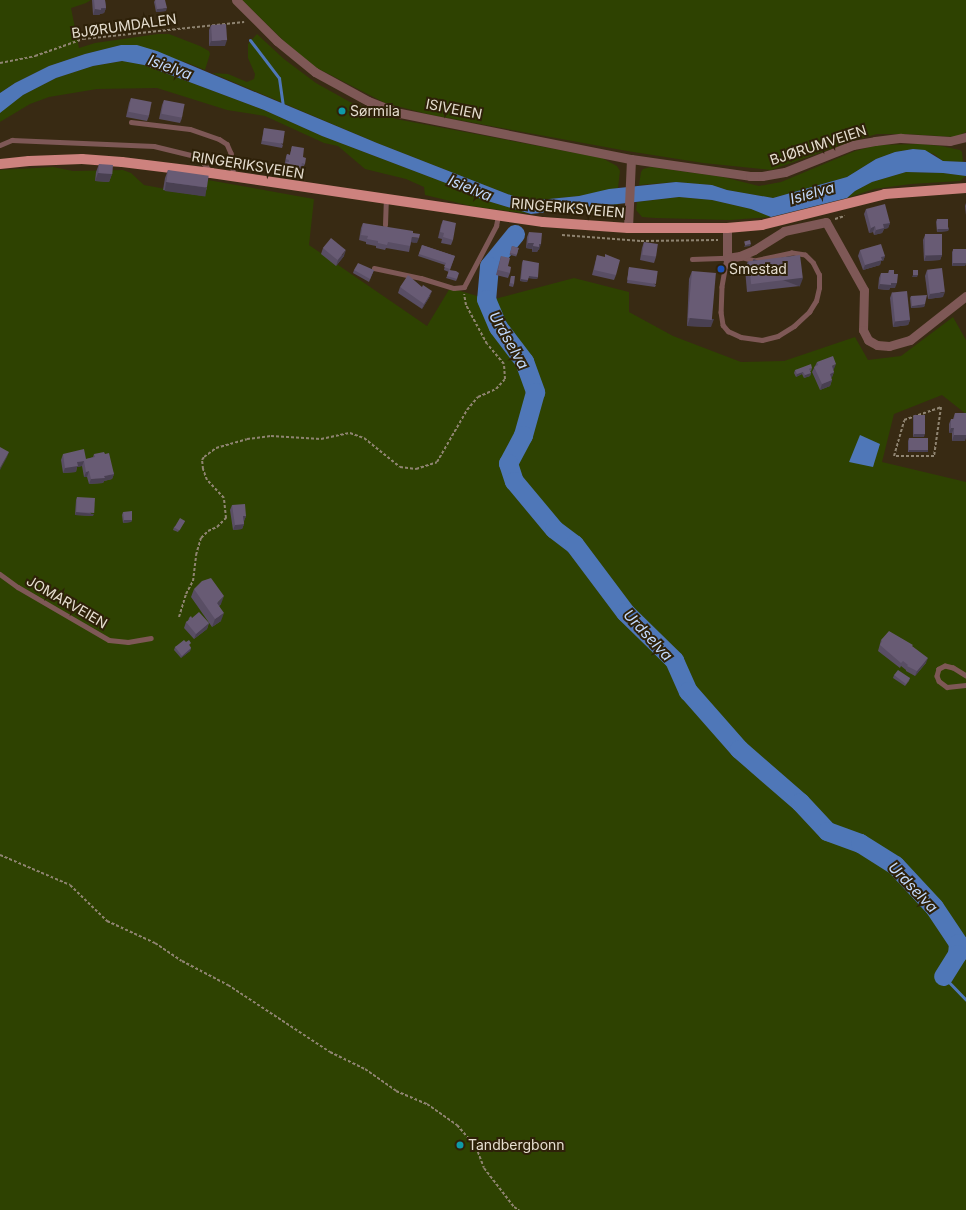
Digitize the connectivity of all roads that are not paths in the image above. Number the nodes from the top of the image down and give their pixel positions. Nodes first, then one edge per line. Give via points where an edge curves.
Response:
1 (236, 0) edge
2 (130, 122) dead end
3 (966, 137) edge
4 (0, 145) edge
5 (631, 159) junction
6 (0, 164) edge
7 (211, 173) junction
8 (234, 176) junction
9 (966, 188) edge
10 (386, 199) junction
11 (498, 216) junction
12 (385, 225) edge
13 (628, 228) junction
14 (727, 228) junction
15 (740, 256) junction
16 (727, 258) junction
17 (692, 259) dead end
18 (374, 268) edge
19 (966, 296) edge
20 (0, 574) edge
21 (151, 638) dead end
22 (966, 676) edge
23 (966, 685) edge

1 - 5 street, ISIVEIEN via 315,72 368,101 400,113
2 - 8 lane via 190,128 220,139 227,144 231,153
3 - 5 street, BJØRUMVEIEN via 950,141 901,138 853,145 785,172 762,176
4 - 7 lane via 12,140 154,146 199,157
5 - 13 street
6 - 7 main road, RINGERIKSVEIEN via 82,160 122,162
7 - 8 main road, RINGERIKSVEIEN
8 - 10 main road, RINGERIKSVEIEN
9 - 14 main road, RINGERIKSVEIEN via 885,194 762,225
10 - 11 main road, RINGERIKSVEIEN
10 - 12 lane
11 - 13 main road, RINGERIKSVEIEN
11 - 18 lane via 496,226 464,287 454,288
13 - 14 main road, RINGERIKSVEIEN
14 - 16 street
15 - 16 street
15 - 16 lane via 754,261 792,253 805,255 819,275 816,301 809,312 778,336 762,340 741,337 728,331 723,325 721,312
15 - 19 street via 784,231 826,222 864,290 863,330 868,340 877,345 890,346 910,340
16 - 17 lane
20 - 21 lane, JOMARVEIEN via 110,640 128,642
22 - 23 lane via 954,668 945,666 939,669 937,676 939,682 947,687

